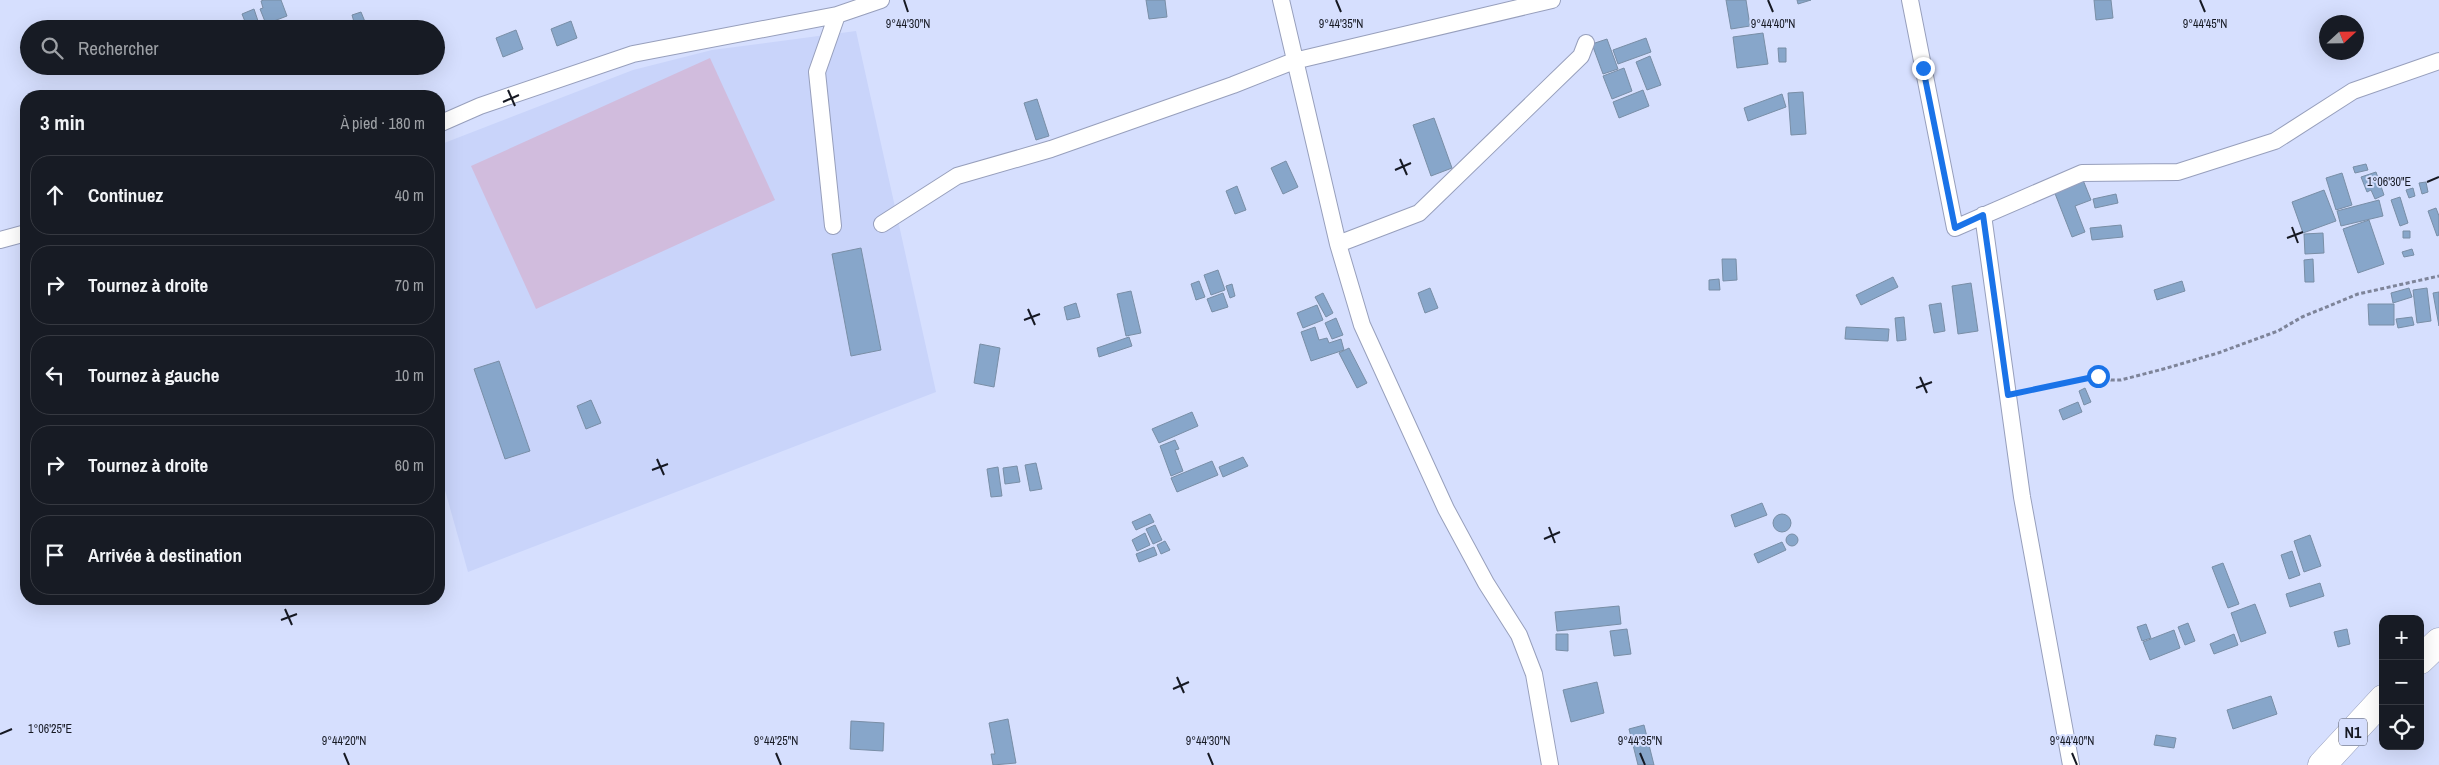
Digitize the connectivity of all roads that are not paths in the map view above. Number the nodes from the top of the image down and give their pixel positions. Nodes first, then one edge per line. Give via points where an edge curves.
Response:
1 (881, 0) edge
2 (1281, 0) edge
3 (1552, 0) edge
4 (1910, 0) edge
5 (837, 15) junction
6 (1586, 43) dead end
7 (1294, 61) junction
8 (2439, 61) edge
9 (445, 121) edge
10 (1983, 215) junction
11 (882, 224) dead end
12 (833, 226) dead end
13 (20, 235) edge
14 (0, 240) edge
15 (1338, 244) junction
16 (2439, 642) edge
17 (2424, 656) edge
18 (2379, 703) edge
19 (1550, 765) edge
20 (2072, 765) edge
21 (2322, 765) edge

1 - 5 street
2 - 7 street
3 - 7 street
4 - 10 street via 1955,228
5 - 9 street via 633,54 480,106
5 - 12 street via 817,72
6 - 15 street via 1581,56 1419,213
7 - 11 street via 1051,149 957,176
7 - 15 street
8 - 10 street via 2353,91 2275,141 2178,172 2082,173
10 - 20 street via 2022,497
13 - 14 street
15 - 19 street via 1362,326 1408,428 1486,584 1519,635 1534,674
16 - 17 highway
18 - 21 highway, N1

